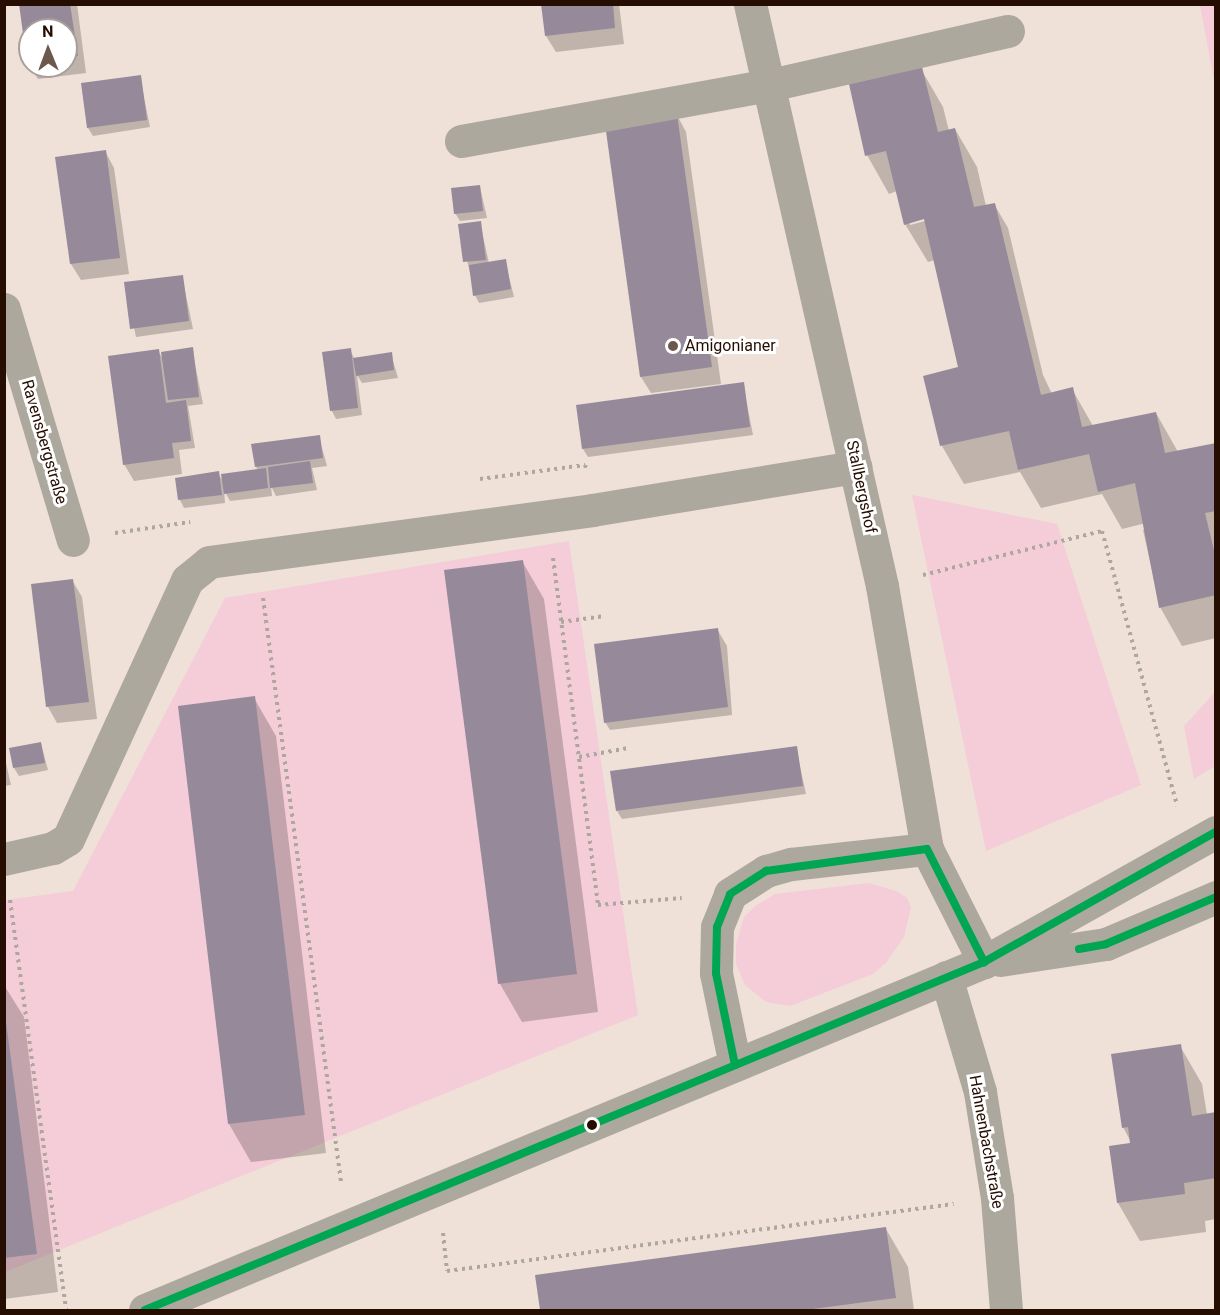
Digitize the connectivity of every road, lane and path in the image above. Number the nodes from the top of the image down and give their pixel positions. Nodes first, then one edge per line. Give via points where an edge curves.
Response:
1 (750, 4) edge
2 (1008, 31) dead end
3 (770, 85) junction
4 (461, 141) dead end
5 (4, 309) edge
6 (585, 465) dead end
7 (856, 466) junction
8 (513, 474) dead end
9 (548, 516) junction
10 (73, 540) dead end
11 (258, 555) junction
12 (882, 586) junction
13 (605, 616) dead end
14 (561, 622) junction
15 (628, 748) dead end
16 (579, 756) junction
17 (1202, 839) edge
18 (927, 849) junction
19 (4, 859) edge
20 (730, 894) junction
21 (9, 896) dead end
22 (1215, 897) edge
23 (984, 962) junction
24 (946, 977) junction
25 (735, 1065) junction
26 (439, 1190) junction
27 (997, 1198) junction
28 (347, 1228) junction
29 (66, 1311) edge
30 (145, 1311) edge
31 (1005, 1311) edge

1 - 3 street, Stallbergshof
2 - 3 street
3 - 4 street
3 - 7 street, Stallbergshof
5 - 10 street, Ravensbergstraße
6 - 8 path
7 - 9 street
7 - 12 street, Stallbergshof
9 - 11 street
9 - 14 path
11 - 19 street via 210,562 188,580 68,839 53,848
11 - 28 path
12 - 17 path via 1102,531
12 - 18 street, Stallbergshof
13 - 14 path
14 - 16 path
15 - 16 path
16 - 20 path via 598,905
17 - 23 street
18 - 20 street via 783,866 766,871
18 - 23 street, Stallbergshof
20 - 25 street via 717,927 716,973
21 - 29 path
22 - 23 street via 1106,944
23 - 24 street
24 - 25 street
24 - 27 street, Hahnenbachstraße via 980,1092
25 - 26 street
26 - 27 path via 447,1271
26 - 28 street
27 - 31 street, Hahnenbachstraße
28 - 30 street

